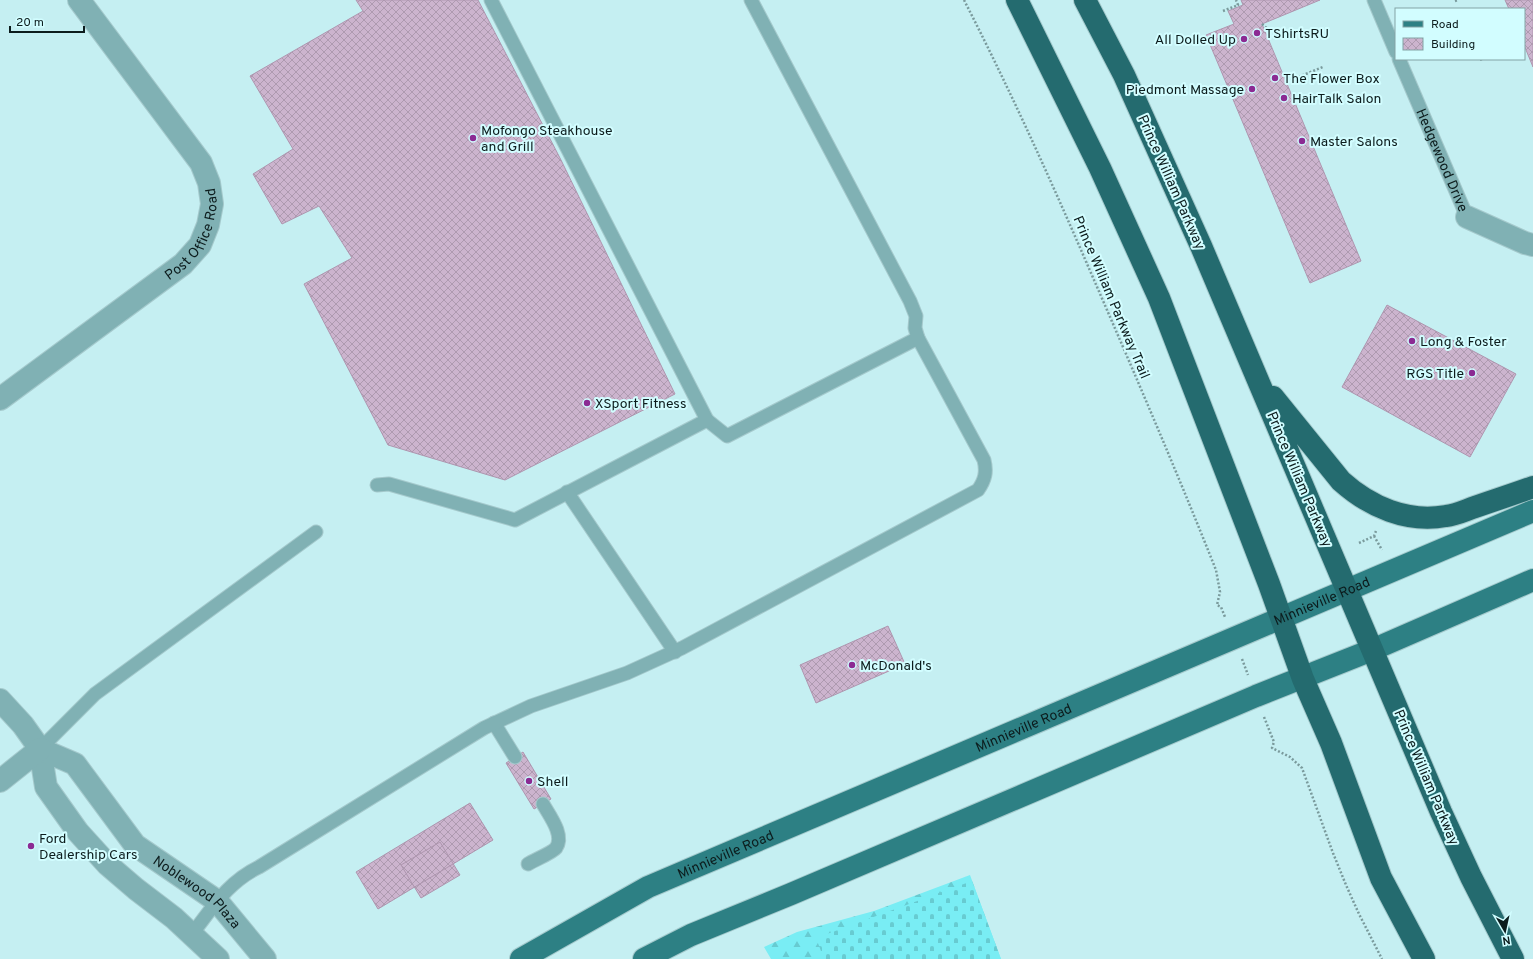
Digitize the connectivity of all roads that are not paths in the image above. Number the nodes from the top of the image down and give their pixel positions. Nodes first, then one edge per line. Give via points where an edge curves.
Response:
1 (79, 0) edge
2 (491, 0) edge
3 (751, 0) edge
4 (1017, 0) edge
5 (1085, 0) edge
6 (1374, 0) edge
7 (1395, 50) edge
8 (1399, 60) edge
9 (1467, 217) joint
10 (1533, 245) edge
11 (918, 338) junction
12 (1257, 377) junction
13 (0, 399) edge
14 (707, 420) junction
15 (377, 485) dead end
16 (1533, 488) edge
17 (567, 492) junction
18 (1533, 511) edge
19 (316, 532) dead end
20 (1533, 580) edge
21 (1348, 591) junction
22 (1281, 619) junction
23 (1372, 650) junction
24 (674, 652) junction
25 (1303, 679) junction
26 (0, 700) edge
27 (494, 723) junction
28 (40, 749) junction
29 (515, 757) dead end
30 (0, 781) edge
31 (543, 804) dead end
32 (528, 864) dead end
33 (217, 901) junction
34 (192, 934) junction
35 (218, 959) edge
36 (265, 959) edge
37 (521, 959) edge
38 (644, 959) edge
39 (1424, 959) edge
40 (1513, 959) edge

1 - 13 street, Post Office Road via 201,163 209,183 212,204 208,225 200,245 184,264
2 - 14 lane
3 - 11 lane via 910,301 916,316 915,328
4 - 22 highway via 1100,168 1159,298
5 - 12 highway, Prince William Parkway via 1124,75 1202,246
6 - 7 lane
8 - 9 lane, Hedgewood Drive
9 - 10 street, Hedgewood Drive
11 - 14 lane via 727,436
11 - 24 lane via 984,460 985,480 978,490
12 - 16 highway via 1341,481 1368,502 1385,510 1424,518 1447,516
12 - 21 highway, Prince William Parkway
14 - 17 lane
15 - 17 lane via 389,484 515,520
17 - 24 lane
18 - 21 main road, Minnieville Road
19 - 28 lane via 95,694
20 - 23 main road
21 - 22 main road, Minnieville Road
21 - 23 highway, Prince William Parkway
22 - 25 highway
22 - 37 main road, Minnieville Road via 648,887
23 - 25 main road
23 - 40 highway, Prince William Parkway via 1461,855
24 - 27 lane via 627,673 531,706
25 - 38 main road via 1240,703 691,935
25 - 39 highway via 1331,744 1381,878
26 - 28 street via 23,725
27 - 29 lane
27 - 33 lane via 247,873 232,884
28 - 30 street
28 - 33 street, Noblewood Plaza via 75,764 135,845
28 - 34 street via 46,787 78,832 108,865
31 - 32 lane via 556,827 556,848
33 - 34 lane
33 - 36 street, Noblewood Plaza
34 - 35 street

